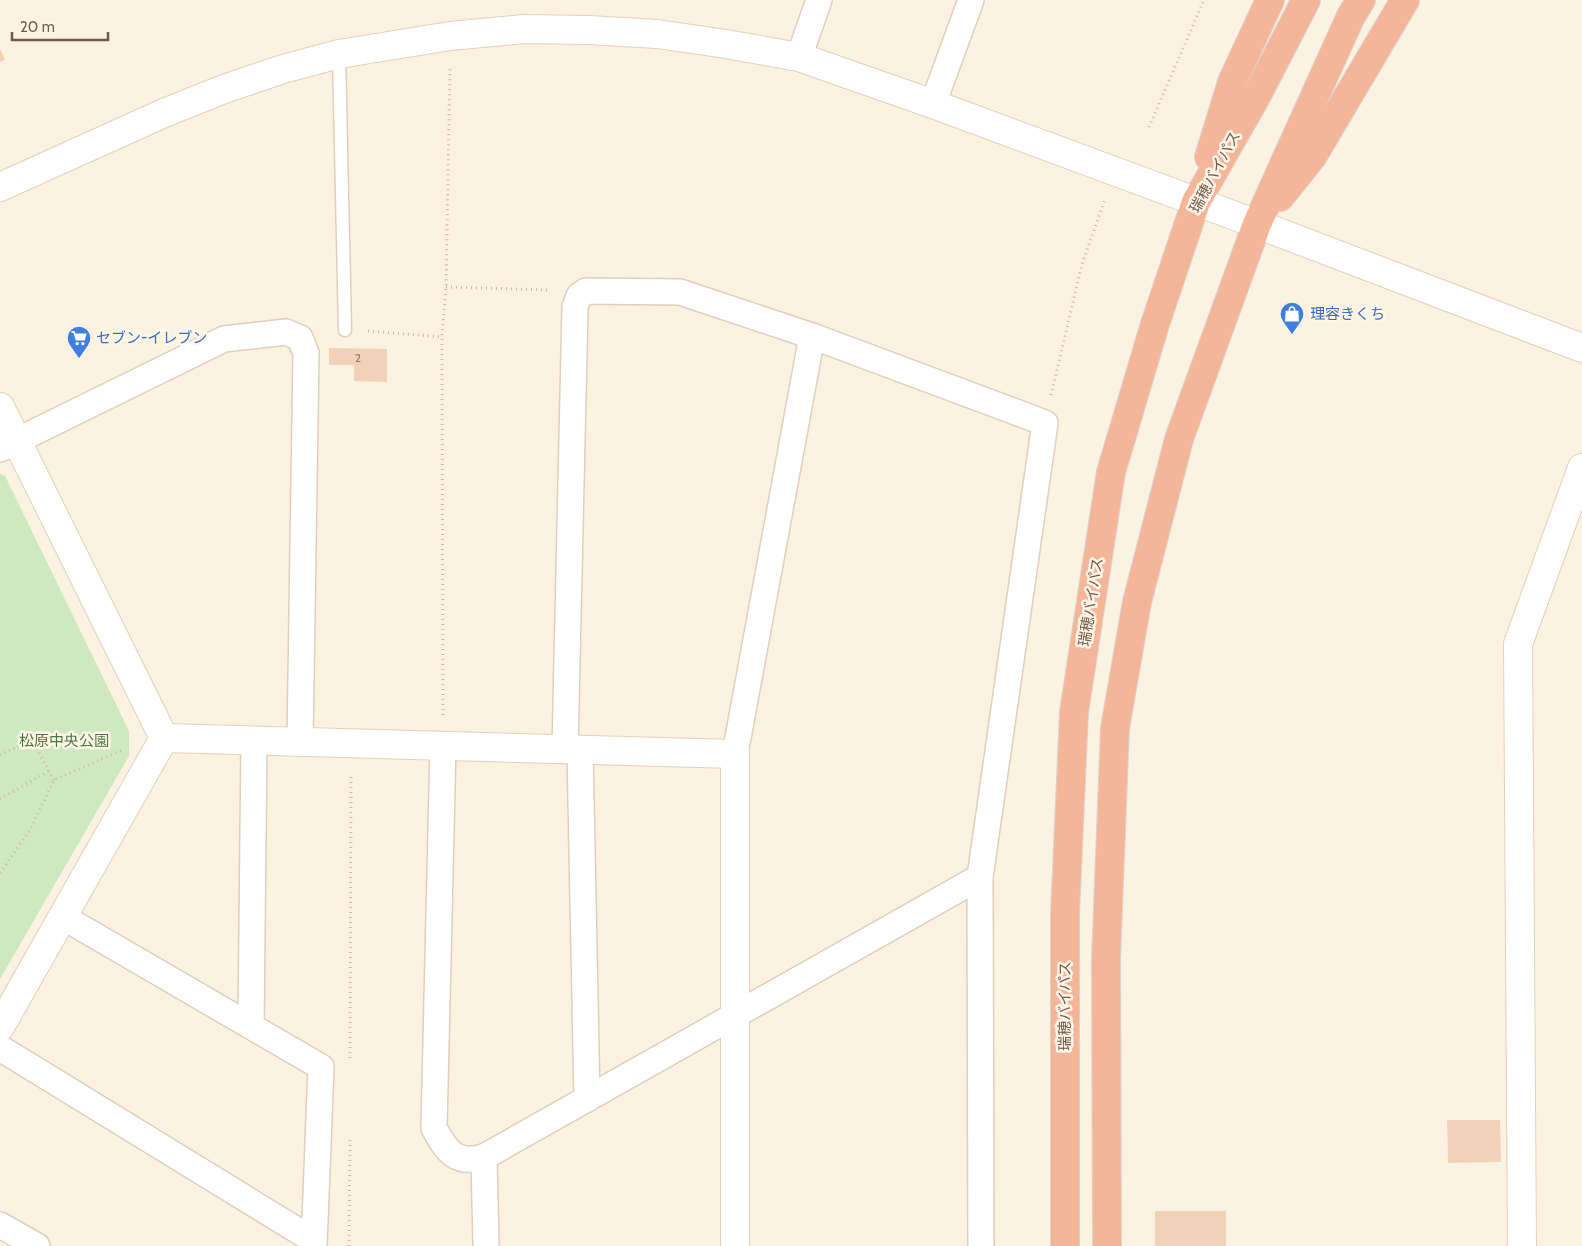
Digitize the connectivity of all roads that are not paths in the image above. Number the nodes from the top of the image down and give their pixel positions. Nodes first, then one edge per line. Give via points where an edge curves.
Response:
1 (819, 0) edge
2 (971, 0) edge
3 (1270, 0) edge
4 (1306, 0) edge
5 (1361, 0) edge
6 (1404, 0) edge
7 (339, 54) junction
8 (799, 57) junction
9 (933, 104) junction
10 (0, 187) edge
11 (1196, 202) junction
12 (1257, 224) junction
13 (345, 330) dead end
14 (812, 336) junction
15 (1582, 348) edge
16 (0, 407) edge
17 (8, 445) edge
18 (1582, 468) edge
19 (163, 735) junction
20 (254, 740) junction
21 (300, 742) junction
22 (443, 746) junction
23 (572, 750) junction
24 (735, 754) junction
25 (980, 878) junction
26 (62, 917) junction
27 (736, 1014) junction
28 (251, 1026) junction
29 (0, 1027) edge
30 (0, 1048) edge
31 (587, 1099) junction
32 (484, 1157) junction
33 (0, 1225) edge
34 (310, 1244) edge
35 (37, 1246) edge
36 (486, 1246) edge
37 (735, 1246) edge
38 (981, 1246) edge
39 (1065, 1246) edge
40 (1107, 1246) edge
41 (1522, 1246) edge

1 - 8 street
2 - 9 street
3 - 11 highway via 1232,82
4 - 11 highway, 瑞穂バイパス
5 - 12 highway
6 - 12 highway via 1312,158
7 - 8 street via 450,36 524,29 657,34
7 - 10 street via 283,69 206,96
7 - 13 lane
8 - 9 street
9 - 11 street
11 - 12 street
11 - 39 highway, 瑞穂バイパス via 1111,472 1074,712 1065,914
12 - 15 street
12 - 40 highway via 1179,439 1137,602 1115,728 1106,959
14 - 23 street via 680,292 586,291 579,296 576,307
14 - 24 street
14 - 25 street via 1044,423
16 - 17 street
17 - 19 street
17 - 21 street via 224,339 286,332 300,338 306,353
18 - 41 street via 1518,644
19 - 20 street
19 - 26 street
20 - 21 street
20 - 28 street
21 - 22 street
22 - 23 street
22 - 32 street via 434,1128 454,1157 473,1160
23 - 24 street
23 - 31 street
24 - 27 street
25 - 27 street
25 - 38 street
26 - 28 street
26 - 29 street
27 - 31 street
27 - 37 street
28 - 34 street via 321,1066
30 - 34 street
31 - 32 street
32 - 36 street
33 - 35 street

